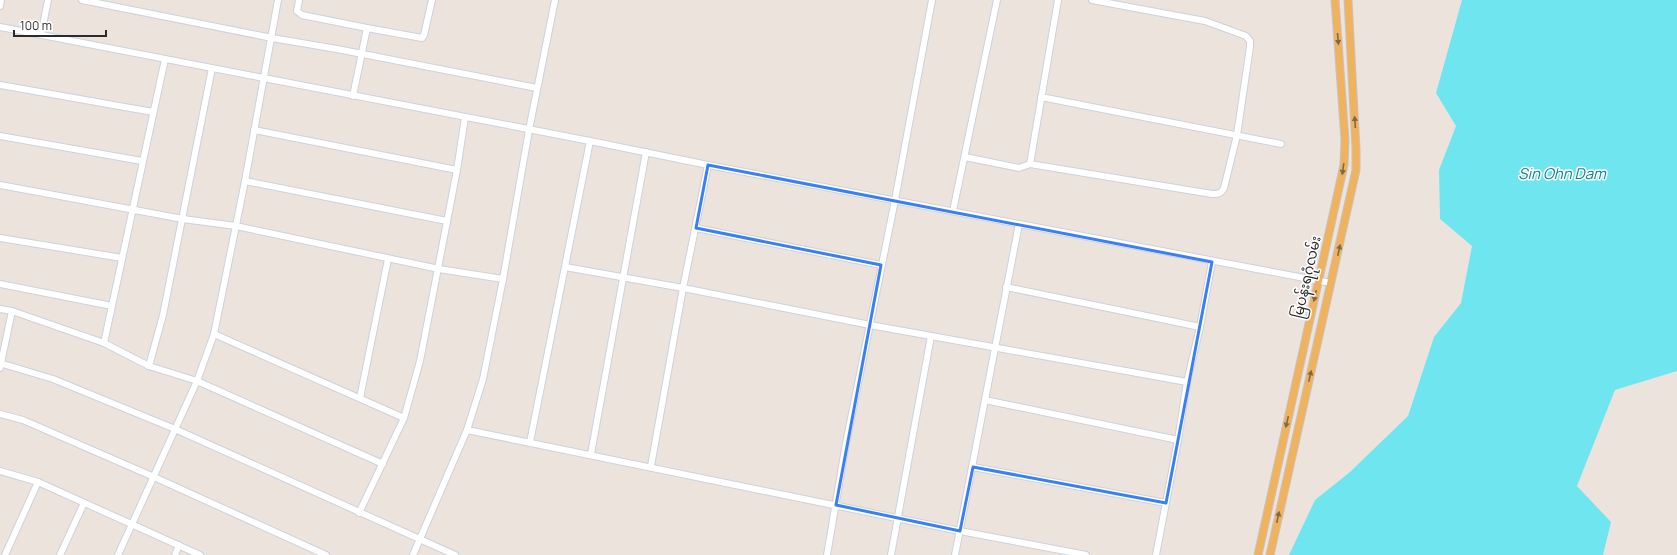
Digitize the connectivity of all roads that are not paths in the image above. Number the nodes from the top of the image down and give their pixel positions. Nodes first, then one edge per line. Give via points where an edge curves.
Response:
1 (1, 0) edge
2 (48, 0) edge
3 (82, 0) edge
4 (278, 0) edge
5 (299, 0) edge
6 (432, 0) edge
7 (555, 0) edge
8 (932, 0) edge
9 (996, 0) edge
10 (1058, 0) edge
11 (1092, 0) edge
12 (1334, 0) edge
13 (1348, 0) edge
14 (0, 6) edge
15 (0, 27) edge
16 (367, 28) junction
17 (41, 35) junction
18 (272, 38) junction
19 (361, 54) junction
20 (165, 58) junction
21 (212, 68) junction
22 (264, 79) junction
23 (0, 84) edge
24 (537, 88) junction
25 (353, 96) junction
26 (1041, 97) junction
27 (153, 112) junction
28 (465, 117) junction
29 (254, 130) junction
30 (529, 130) junction
31 (1237, 135) junction
32 (0, 136) edge
33 (590, 141) junction
34 (1281, 144) dead end
35 (646, 152) junction
36 (965, 157) junction
37 (142, 161) junction
38 (1030, 164) junction
39 (708, 165) junction
40 (457, 170) junction
41 (245, 181) junction
42 (0, 186) edge
43 (895, 200) junction
44 (134, 209) junction
45 (953, 211) junction
46 (183, 219) junction
47 (447, 221) junction
48 (1019, 224) junction
49 (236, 226) junction
50 (696, 228) junction
51 (0, 238) edge
52 (122, 258) junction
53 (388, 259) junction
54 (1212, 262) junction
55 (881, 265) junction
56 (565, 267) junction
57 (438, 269) junction
58 (622, 277) junction
59 (503, 279) junction
60 (1319, 281) junction
61 (1331, 283) junction
62 (0, 284) edge
63 (1006, 286) junction
64 (683, 288) junction
65 (112, 306) junction
66 (0, 309) edge
67 (12, 311) junction
68 (870, 325) junction
69 (1200, 327) junction
70 (214, 334) junction
71 (931, 336) junction
72 (104, 343) junction
73 (995, 347) junction
74 (0, 364) edge
75 (149, 366) junction
76 (196, 381) junction
77 (1187, 382) junction
78 (360, 398) junction
79 (985, 400) junction
80 (0, 414) edge
81 (404, 418) junction
82 (175, 429) junction
83 (467, 430) junction
84 (1178, 440) junction
85 (530, 442) junction
86 (591, 454) junction
87 (383, 464) junction
88 (651, 466) junction
89 (973, 467) junction
90 (0, 471) edge
91 (154, 477) junction
92 (38, 482) junction
93 (84, 503) junction
94 (1166, 503) junction
95 (836, 505) junction
96 (359, 513) junction
97 (898, 518) junction
98 (131, 524) junction
99 (960, 531) junction
100 (420, 539) junction
101 (179, 545) junction
102 (5, 555) edge
103 (60, 555) edge
104 (118, 555) edge
105 (174, 555) edge
106 (200, 555) edge
107 (326, 555) edge
108 (413, 555) edge
109 (455, 555) edge
110 (826, 555) edge
111 (891, 555) edge
112 (955, 555) edge
113 (1086, 555) edge
114 (1156, 555) edge
115 (1258, 555) edge
116 (1270, 555) edge

1 - 14 street
2 - 17 street
3 - 18 street
4 - 18 street
5 - 16 street via 297,11 302,15
6 - 16 street via 422,38
7 - 24 street
8 - 43 street
9 - 36 street
10 - 26 street
11 - 31 street via 1205,21 1246,36 1250,41 1250,47
12 -> 60 main road, မြပန်းရဂုံလမ်း via 1345,154
61 -> 13 main road, မြပန်းရဂုံလမ်း via 1356,170
15 - 17 street
16 - 19 street
17 - 20 street
18 - 19 street
18 - 22 street
19 - 24 street
19 - 25 street
20 - 21 street
20 - 27 street
21 - 22 street
21 - 46 street
22 - 25 street
22 - 29 street
23 - 27 street
24 - 30 street
25 - 28 street
26 - 31 street
26 - 38 street
27 - 37 street
28 - 30 street
28 - 40 street
29 - 40 street
29 - 41 street
30 - 33 street
30 - 59 street
31 - 34 street
31 - 38 street via 1224,188 1218,194
32 - 37 street
33 - 35 street
33 - 56 street
35 - 39 street
35 - 58 street
36 - 38 street via 1019,168
36 - 45 street
37 - 44 street
39 - 43 street
39 - 50 street
40 - 47 street
41 - 47 street
41 - 49 street
42 - 44 street
43 - 45 street
43 - 55 street
44 - 46 street
44 - 52 street
45 - 48 street
46 - 49 street
46 - 75 street
47 - 57 street
48 - 54 street
48 - 63 street
49 - 53 street
49 - 70 street
50 - 55 street
50 - 64 street
51 - 52 street
52 - 65 street
53 - 57 street
53 - 78 street
54 - 60 street
54 - 69 street
55 - 68 street
56 - 58 street
56 - 85 street
57 - 59 street
57 - 81 street via 420,361
58 - 64 street
58 - 86 street
59 - 83 street via 483,379
60 - 61 street
60 -> 115 main road, မြပန်းရဂုံလမ်း
116 -> 61 main road, မြပန်းရဂုံလမ်း
62 - 65 street
63 - 69 street
63 - 73 street
64 - 68 street
64 - 88 street
65 - 72 street
66 - 67 street
67 - 72 street
67 - 74 street
68 - 71 street
68 - 95 street
69 - 77 street
70 - 76 street
70 - 78 street
71 - 73 street
71 - 97 street
72 - 75 street
73 - 77 street
73 - 79 street
74 - 82 street via 53,379
75 - 76 street
76 - 82 street
76 - 87 street
77 - 84 street
78 - 81 street
79 - 84 street
79 - 89 street
80 - 91 street via 23,420
81 - 87 street
82 - 91 street
82 - 96 street
83 - 85 street
83 - 100 street
84 - 94 street
85 - 86 street
86 - 88 street
87 - 96 street
88 - 95 street
89 - 94 street
89 - 99 street
90 - 92 street
91 - 98 street
91 - 107 street
92 - 93 street
92 - 102 street
93 - 98 street
93 - 103 street
94 - 114 street
95 - 97 street
95 - 110 street
96 - 100 street
97 - 99 street
97 - 111 street
98 - 101 street
98 - 104 street
99 - 112 street
99 - 113 street
100 - 108 street
100 - 109 street
101 - 105 street
101 - 106 street

